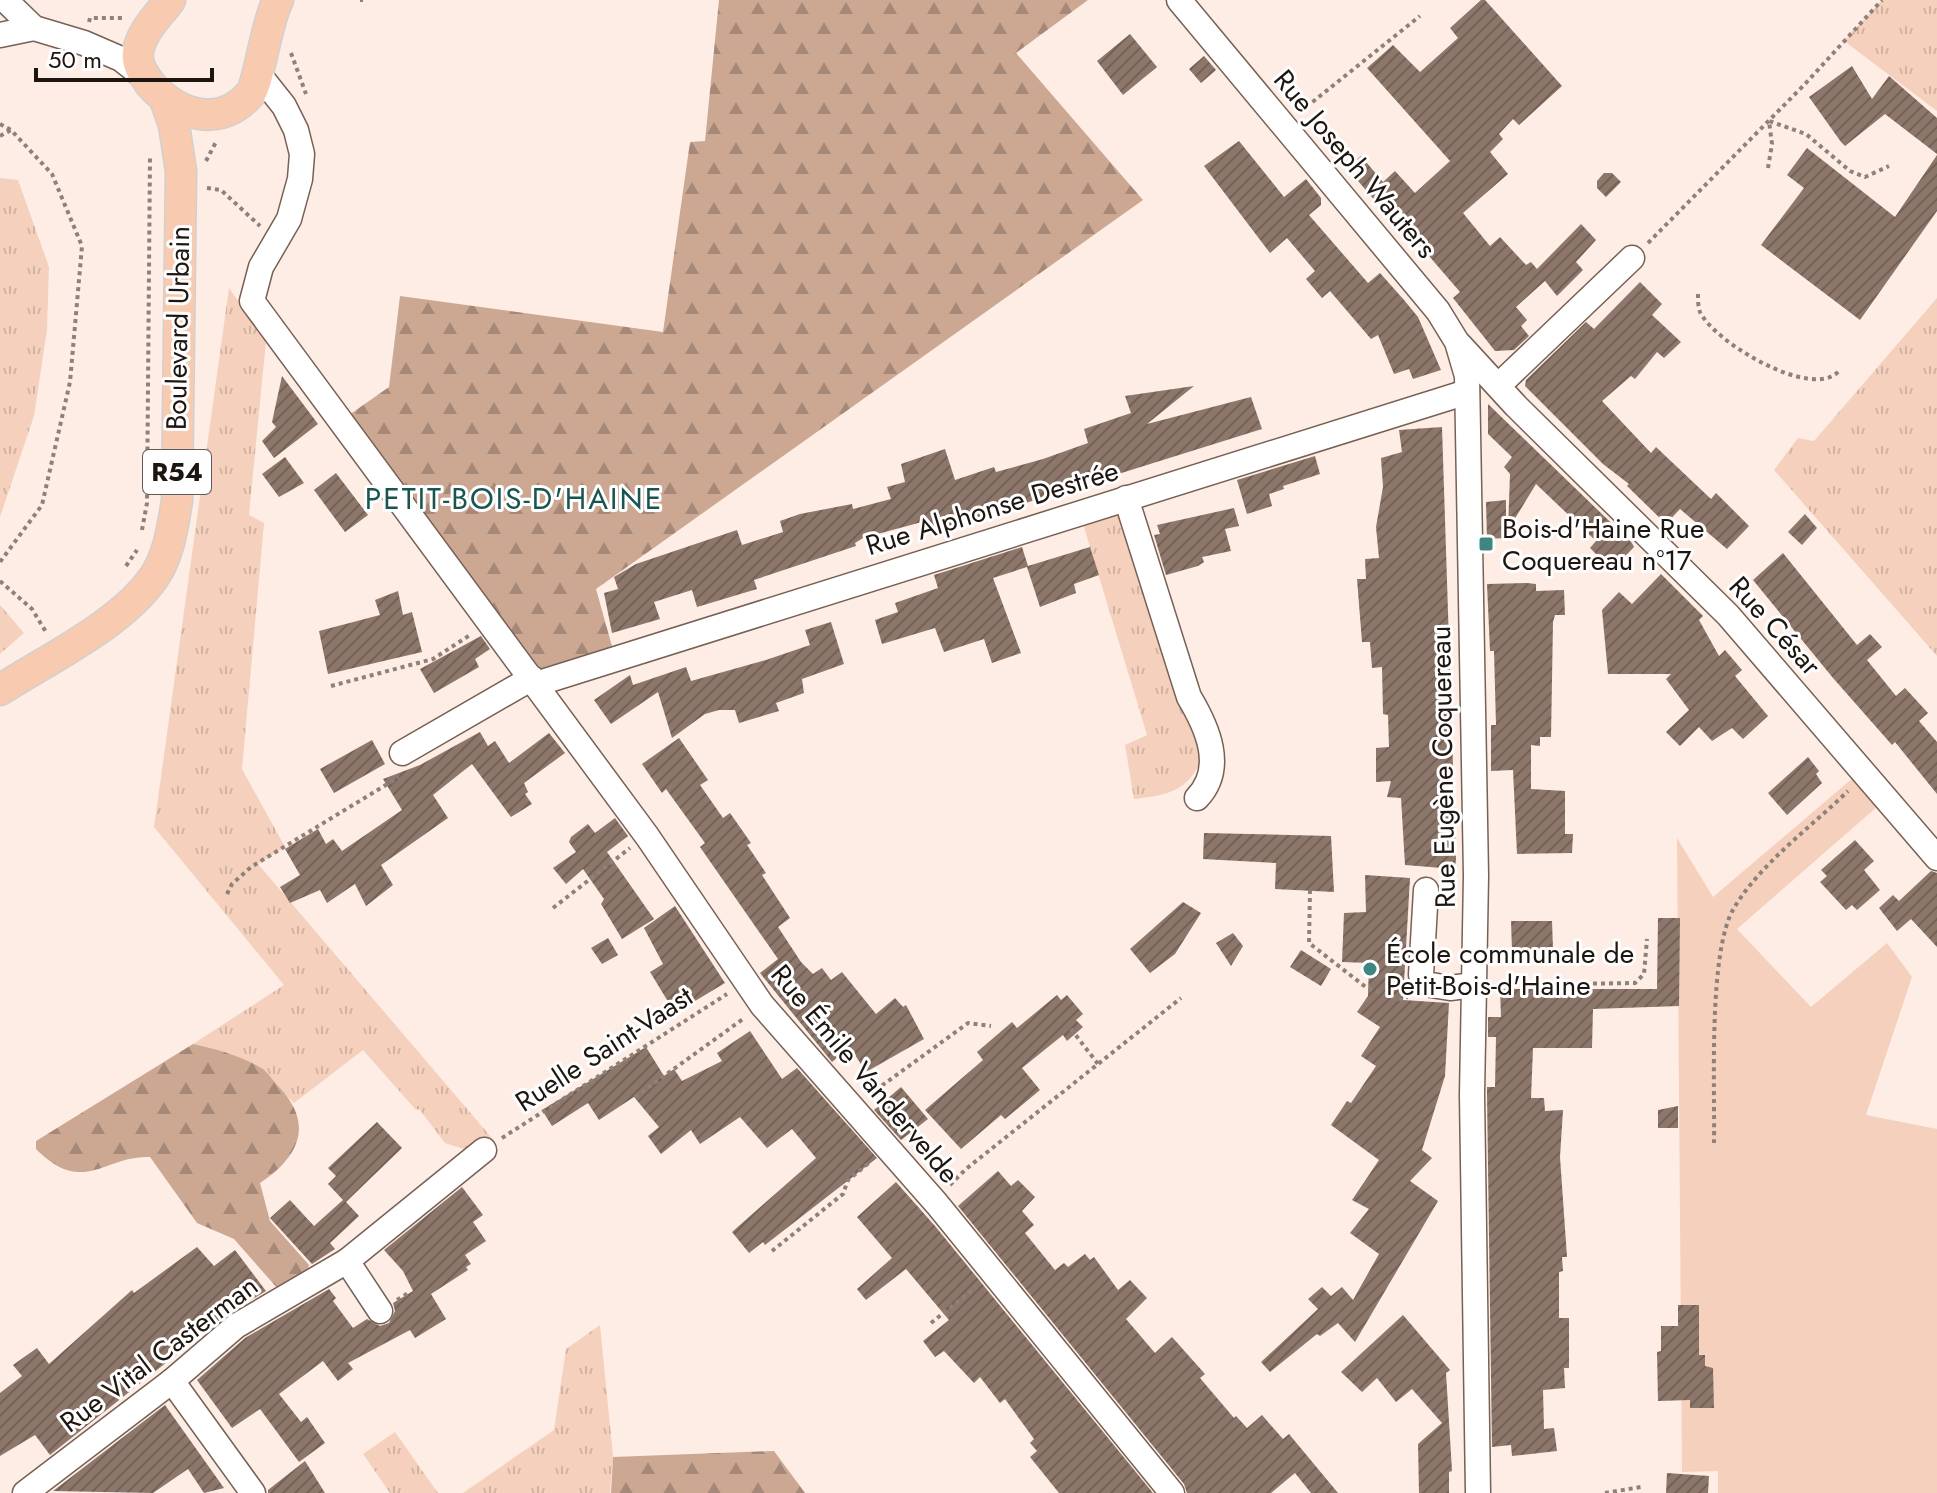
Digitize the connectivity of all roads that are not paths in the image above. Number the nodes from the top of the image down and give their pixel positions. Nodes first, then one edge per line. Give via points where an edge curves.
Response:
1 (5, 0) edge
2 (170, 0) edge
3 (278, 0) edge
4 (1179, 0) edge
5 (151, 25) junction
6 (34, 28) junction
7 (0, 35) edge
8 (90, 46) junction
9 (257, 72) junction
10 (144, 77) junction
11 (166, 102) junction
12 (284, 106) junction
13 (226, 109) junction
14 (181, 171) junction
15 (1632, 258) road end
16 (1457, 342) junction
17 (1467, 384) junction
18 (1499, 385) junction
19 (1126, 498) junction
20 (534, 681) junction
21 (0, 690) edge
22 (397, 760) road end
23 (1197, 798) dead end
24 (1937, 858) edge
25 (1426, 890) dead end
26 (1474, 985) junction
27 (484, 1150) road end
28 (347, 1261) junction
29 (380, 1311) dead end
30 (172, 1381) junction
31 (25, 1493) edge
32 (253, 1493) edge
33 (1172, 1493) edge
34 (1478, 1493) edge

1 - 6 street
2 - 5 main road
3 - 9 main road, R54 via 265,30
4 - 16 street, Rue Joseph Wauters via 1438,311
5 - 8 street
5 - 10 main road via 137,55
6 - 7 street
6 - 8 street
8 - 10 street via 121,59
9 - 12 street, Rue Émile Vandervelde
9 - 13 main road, R54 via 254,90
10 - 11 main road, R54
11 - 13 main road, R54 via 191,114
11 - 14 main road, Boulevard Urbain / R54
12 - 13 street via 266,101
12 - 20 street, Rue Émile Vandervelde via 302,154 300,179 289,219 261,267 252,301
13 - 14 main road, Boulevard Urbain / R54 via 196,134
14 - 21 main road, Boulevard Urbain / R54 via 177,501 171,534 155,577 120,613 48,636
15 - 18 street
16 - 17 street, Rue Joseph Wauters
16 - 18 street, Rue César
17 - 19 street, Rue Alphonse Destrée
17 - 26 street, Rue Eugène Coquereau
18 - 24 street, Rue César via 1728,615
19 - 20 street, Rue Alphonse Destrée
19 - 23 street via 1189,697 1210,742 1208,787
20 - 22 street
20 - 33 street, Rue Émile Vandervelde via 762,1005 937,1204
25 - 26 street via 1421,975 1425,984
26 - 34 street, Rue Eugène Coquereau
27 - 28 street, Rue Vital Casterman
28 - 29 street
28 - 30 street, Rue Vital Casterman via 236,1326
30 - 31 street, Rue Vital Casterman
30 - 32 street

